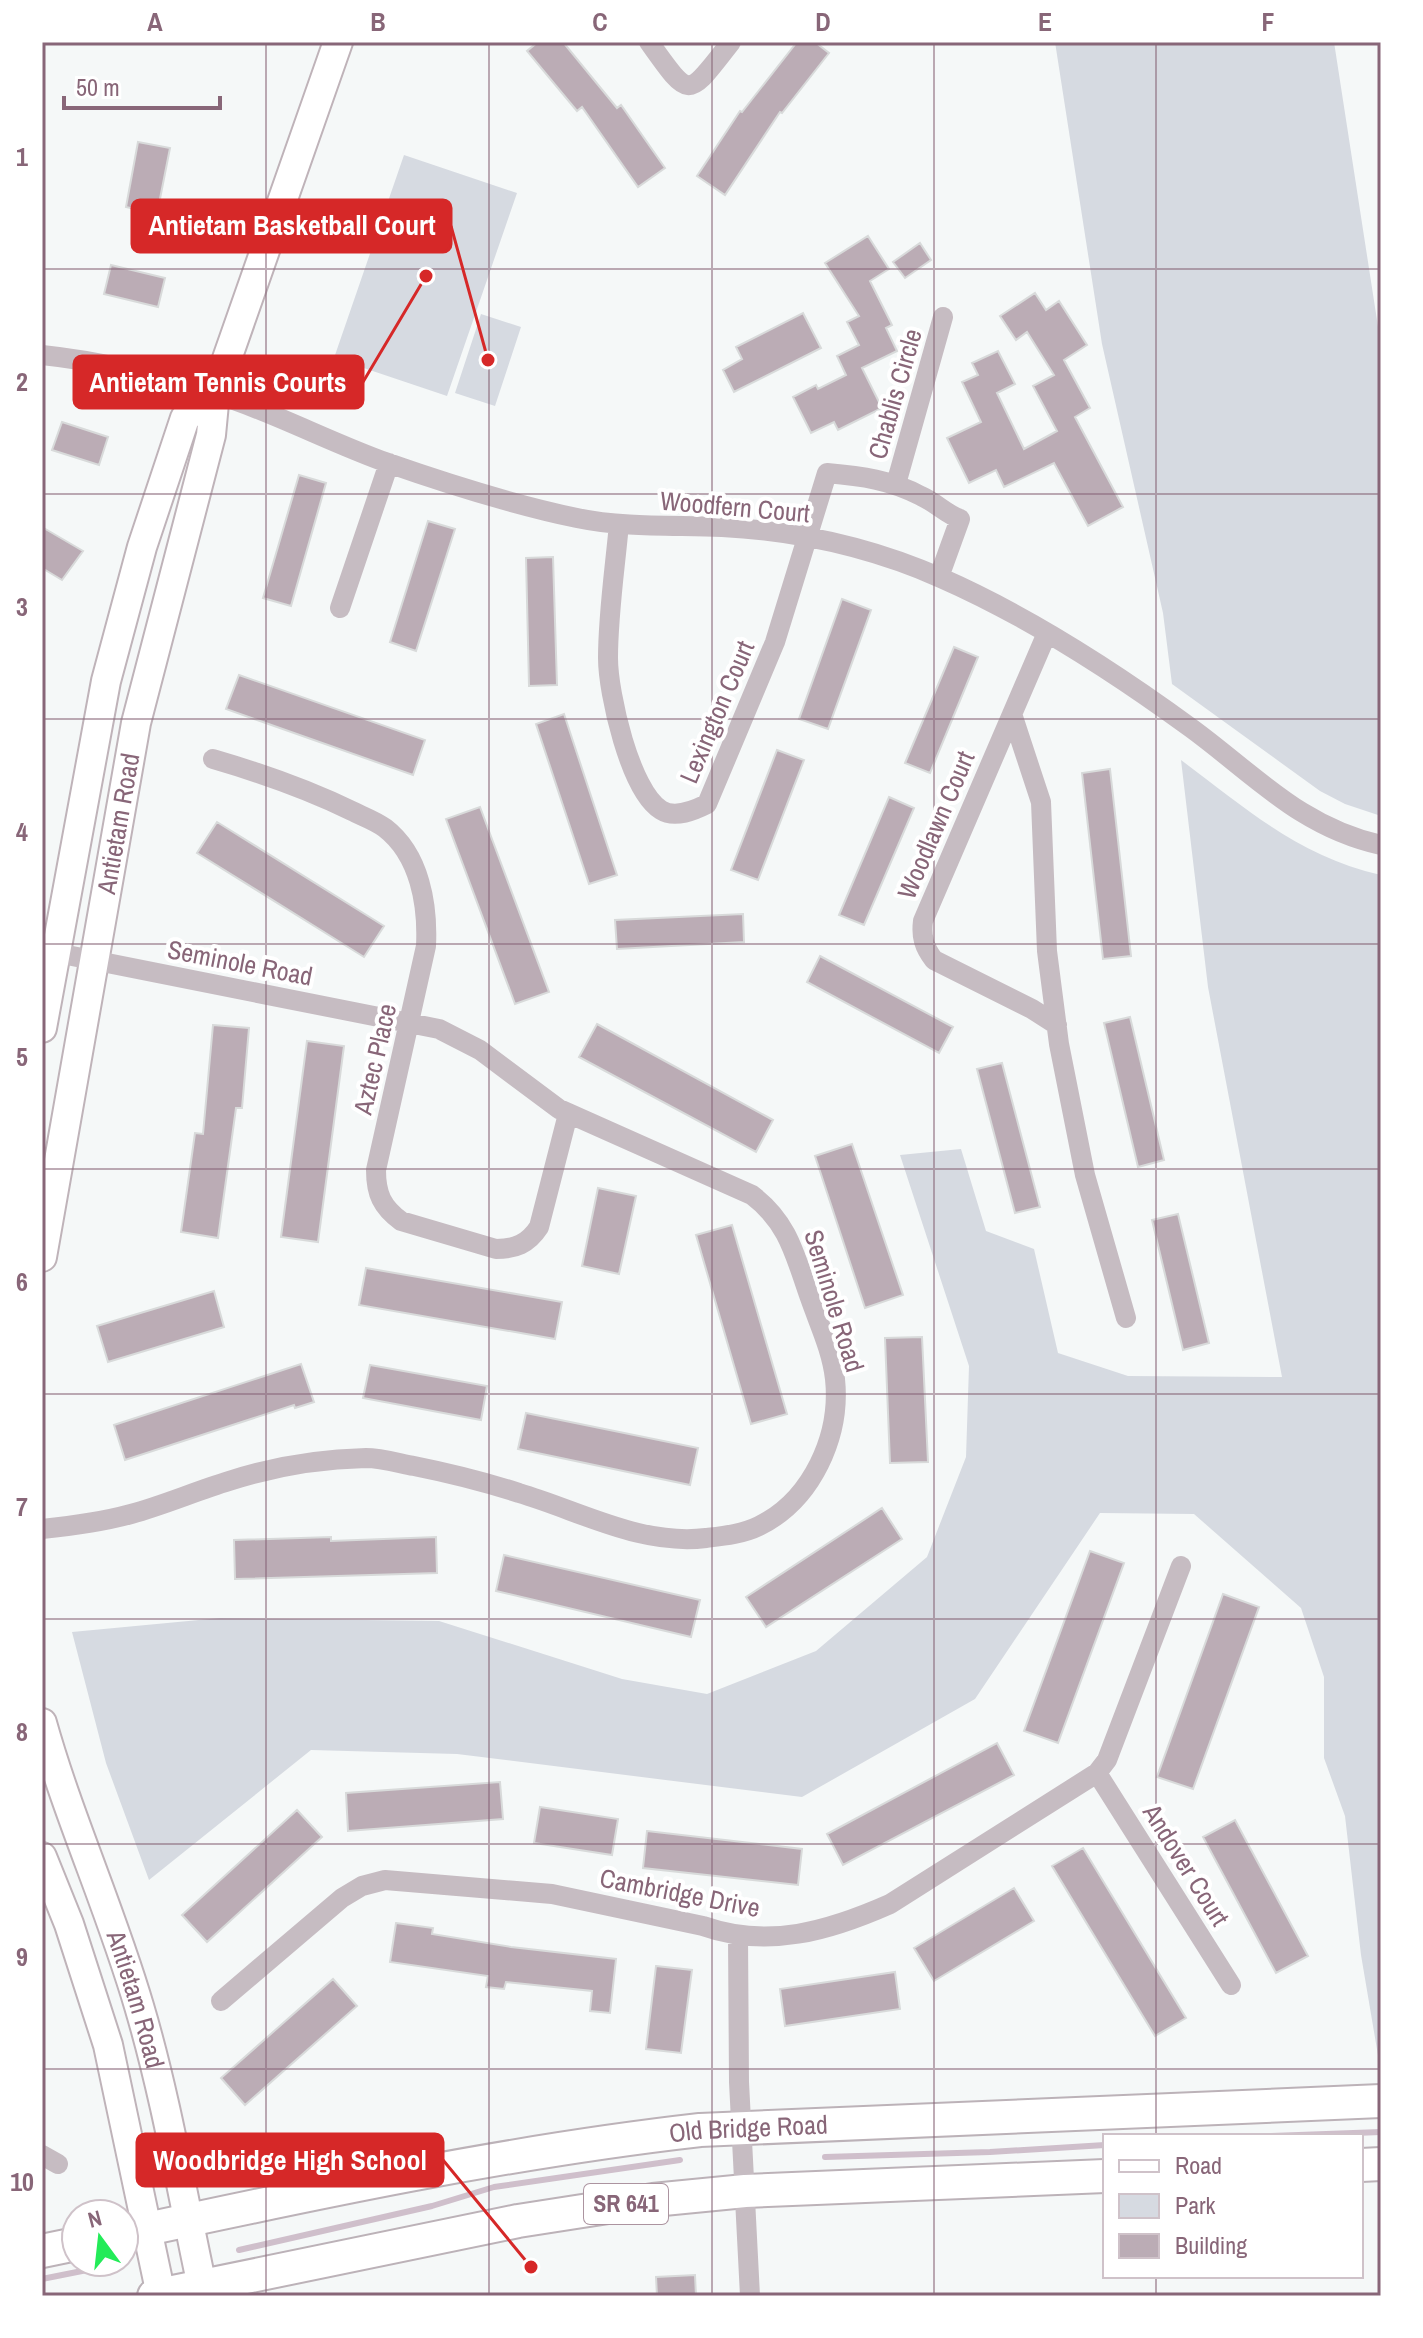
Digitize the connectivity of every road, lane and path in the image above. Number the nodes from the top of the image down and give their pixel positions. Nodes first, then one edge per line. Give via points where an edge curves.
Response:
1 (338, 42) edge
2 (649, 42) edge
3 (731, 42) edge
4 (943, 317) dead end
5 (42, 355) edge
6 (215, 393) junction
7 (389, 463) junction
8 (896, 484) junction
9 (619, 524) junction
10 (808, 537) junction
11 (939, 577) junction
12 (340, 608) dead end
13 (1047, 633) junction
14 (1012, 714) junction
15 (213, 759) dead end
16 (1381, 845) edge
17 (48, 951) edge
18 (95, 962) junction
19 (409, 1022) junction
20 (1057, 1025) junction
21 (42, 1028) edge
22 (568, 1114) junction
23 (42, 1257) edge
24 (1126, 1318) dead end
25 (42, 1529) edge
26 (1181, 1566) dead end
27 (42, 1723) edge
28 (1097, 1773) junction
29 (42, 1857) edge
30 (738, 1936) junction
31 (1231, 1985) dead end
32 (221, 2001) dead end
33 (1381, 2101) edge
34 (741, 2127) junction
35 (1103, 2176) edge
36 (745, 2191) junction
37 (131, 2198) edge
38 (188, 2220) junction
39 (140, 2230) edge
40 (140, 2243) edge
41 (202, 2286) junction
42 (158, 2295) edge
43 (750, 2296) edge

1 - 6 street, Antietam Road
2 - 3 street via 676,80 692,86
4 - 8 street, Chablis Circle
5 - 6 street, Woodfern Court
6 - 7 street, Woodfern Court
6 - 17 street, Antietam Road via 185,418 142,547 106,681
6 - 18 street, Antietam Road via 211,435 136,723
7 - 9 street, Woodfern Court via 530,506
7 - 12 street
8 - 10 street, Chablis Circle via 827,473
8 - 11 street, Chablis Circle via 960,519
9 - 10 street, Woodfern Court via 723,527
9 - 10 street, Lexington Court via 608,659 612,694 621,737 643,790 662,811 677,814 707,804 775,642
10 - 11 street, Woodfern Court
11 - 13 street, Woodfern Court
13 - 14 street, Woodlawn Court
13 - 16 street, Woodfern Court via 1194,729 1273,795 1322,824
14 - 20 street via 1041,802 1047,951
14 - 20 street, Woodlawn Court via 921,934 934,960
15 - 19 street, Aztec Place via 330,800 385,828 402,847 424,894 427,920
17 - 18 street, Seminole Road
17 - 21 street, Antietam Road
18 - 19 street, Seminole Road
18 - 23 street, Antietam Road
19 - 22 street, Seminole Road via 458,1036
19 - 22 street, Aztec Place via 376,1170 381,1202 401,1221 496,1249 522,1245 539,1227
20 - 24 street via 1085,1175
22 - 25 street, Seminole Road via 752,1195 783,1225 830,1357 836,1405 832,1431 813,1475 781,1511 735,1534 670,1539 637,1533 519,1492 370,1458 274,1470 134,1514
26 - 28 street, Cambridge Drive via 1107,1760
27 - 38 street, Antietam Road via 138,2003
28 - 30 street, Cambridge Drive via 890,1904 808,1932
28 - 31 street, Andover Court
29 - 37 street, Antietam Road via 108,2045
30 - 32 street, Cambridge Drive via 552,1894 385,1880 342,1898
30 - 34 street
33 - 34 main road, Old Bridge Road
34 - 36 street
34 - 38 main road, Old Bridge Road via 609,2140
35 - 36 main road, SR 641
36 - 41 main road, SR 641 via 518,2221
36 - 43 street
38 - 39 main road, Old Bridge Road
38 - 41 street, Antietam Road
40 - 42 street, Antietam Road
41 - 42 main road, SR 641

